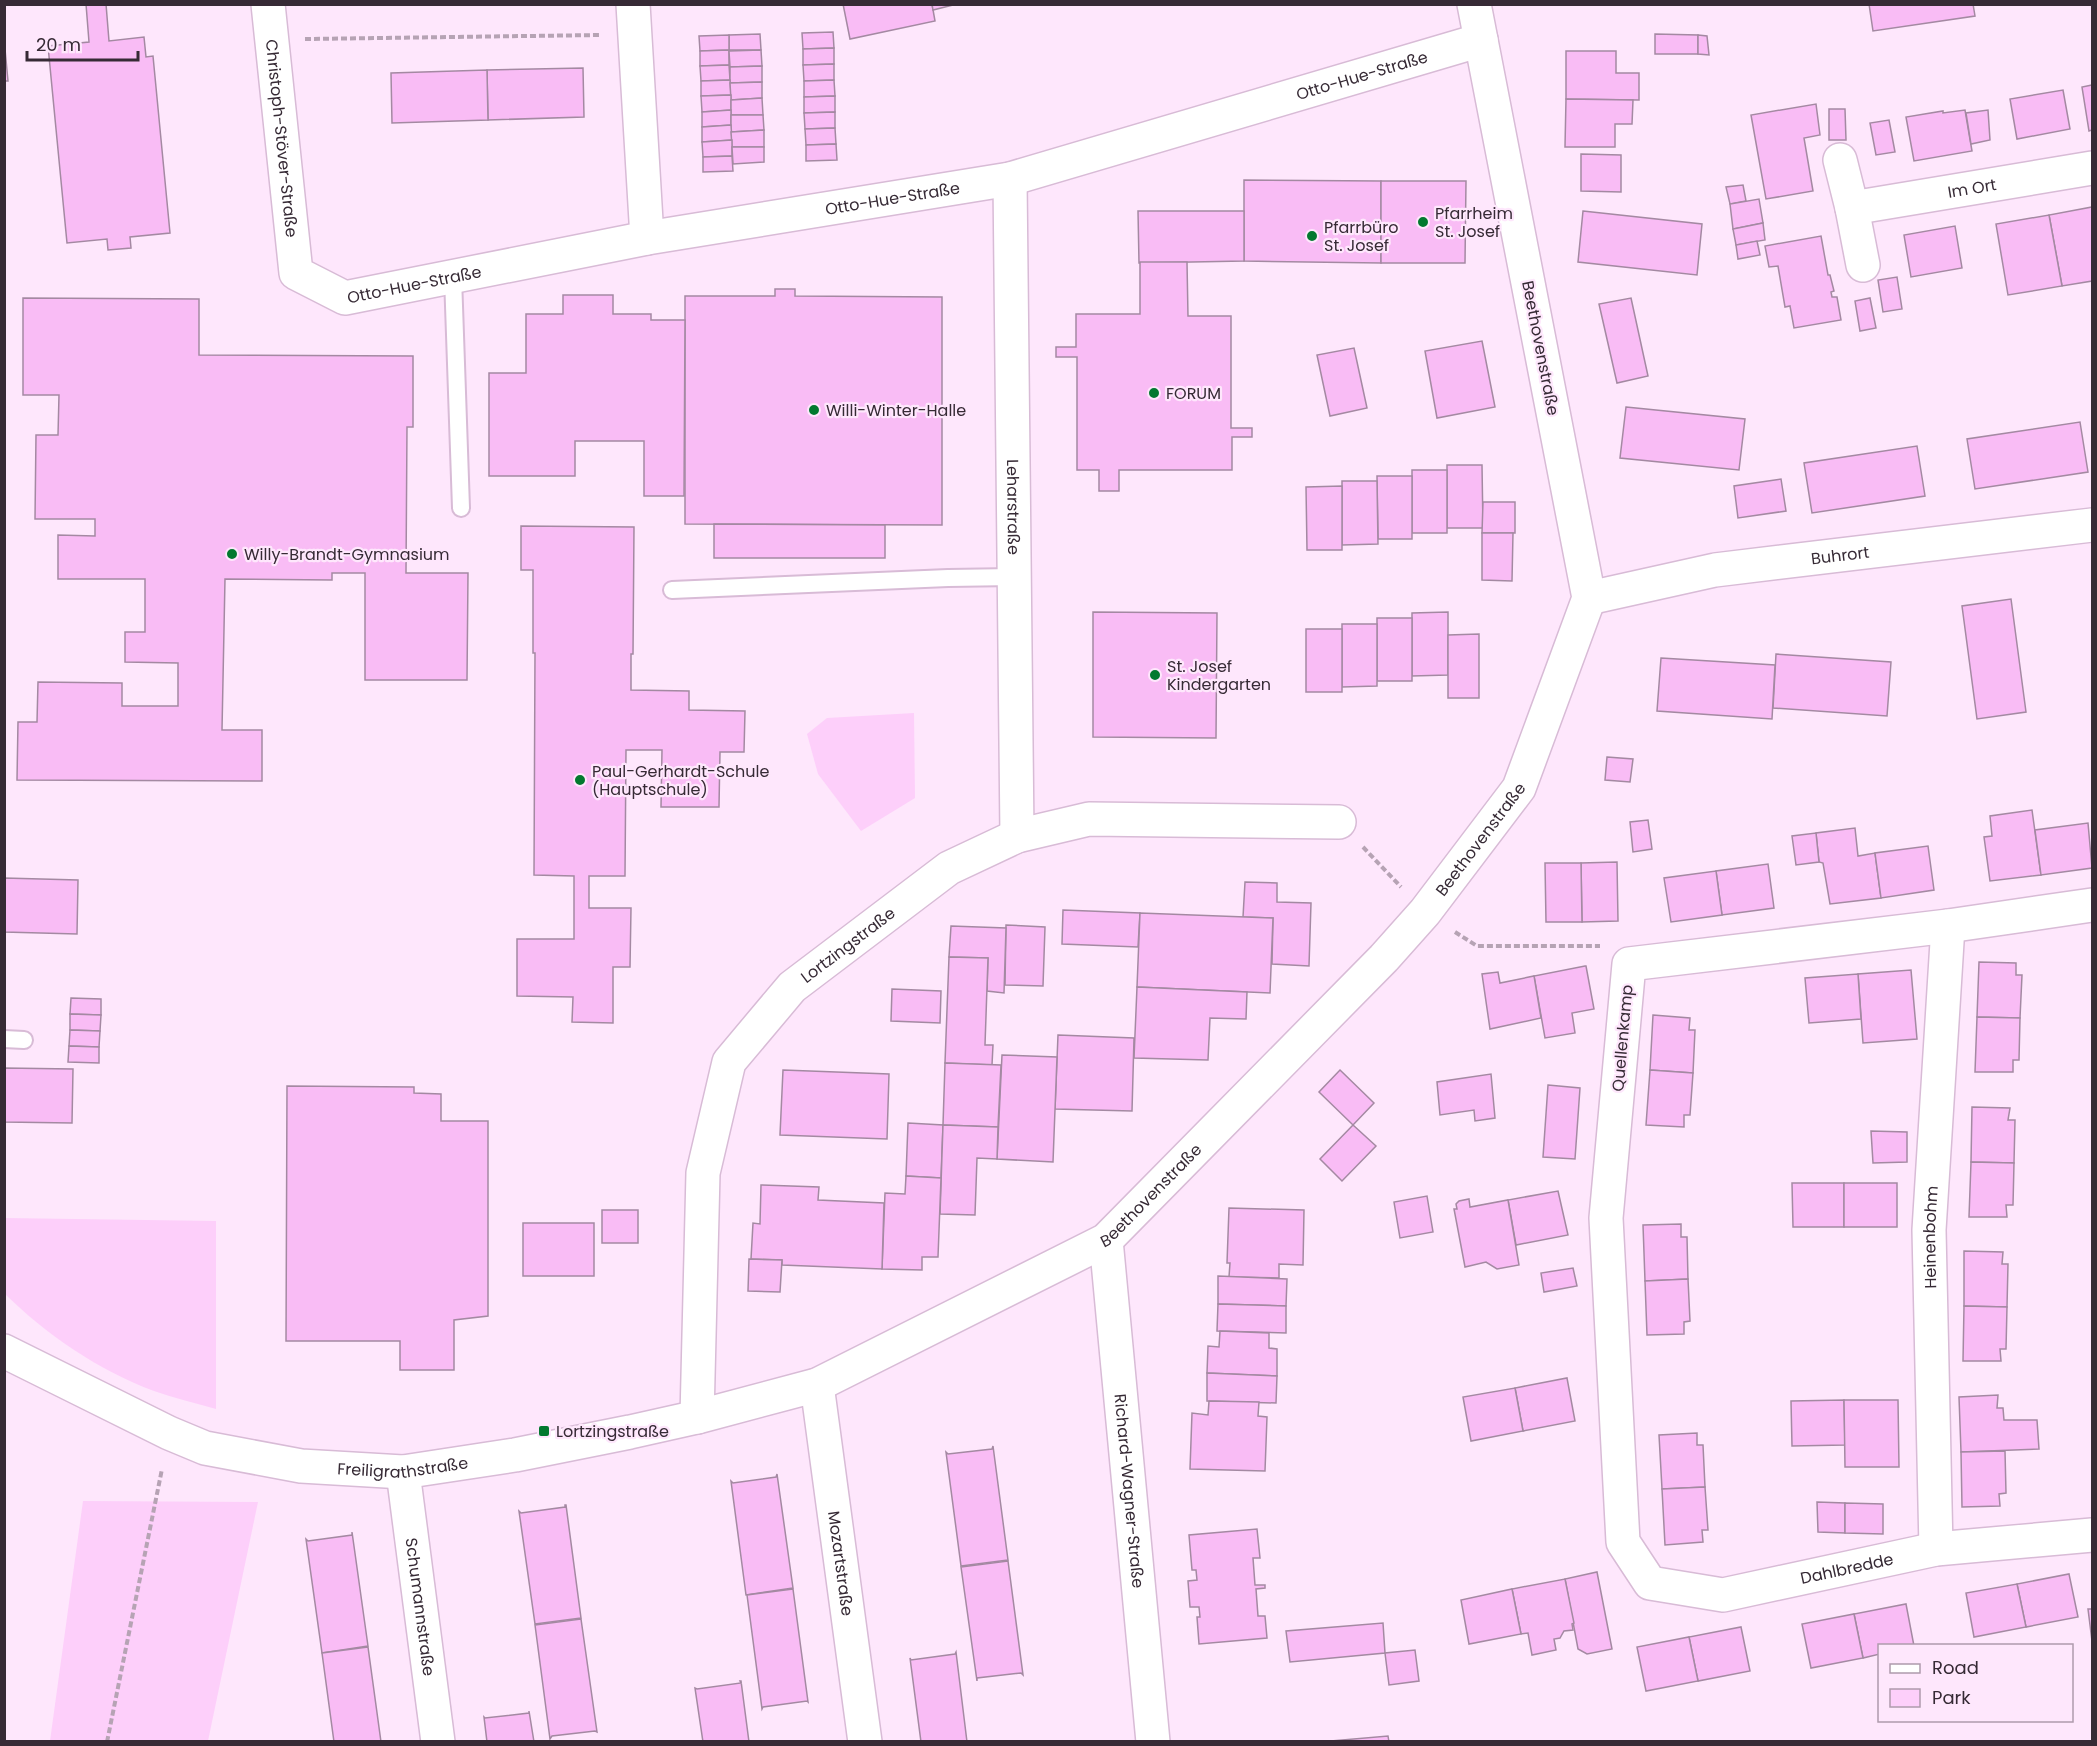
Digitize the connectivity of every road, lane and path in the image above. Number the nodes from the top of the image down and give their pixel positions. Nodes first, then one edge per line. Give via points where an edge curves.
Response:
1 (268, 4) edge
2 (1474, 4) edge
3 (636, 13) edge
4 (272, 39) junction
5 (1481, 40) junction
6 (1840, 160) dead end
7 (2092, 168) edge
8 (1010, 179) junction
9 (1852, 208) junction
10 (647, 238) junction
11 (1863, 265) dead end
12 (296, 273) joint
13 (453, 277) junction
14 (461, 508) dead end
15 (2092, 525) edge
16 (1014, 577) junction
17 (672, 590) dead end
18 (1589, 598) junction
19 (1339, 822) joint
20 (1017, 836) junction
21 (2092, 905) edge
22 (1425, 912) junction
23 (1948, 926) junction
24 (1629, 964) junction
25 (4, 1039) edge
26 (24, 1040) dead end
27 (1106, 1240) junction
28 (4, 1351) edge
29 (818, 1385) junction
30 (697, 1417) junction
31 (169, 1433) junction
32 (403, 1472) junction
33 (2092, 1535) edge
34 (1623, 1542) joint
35 (1936, 1549) junction
36 (107, 1742) edge
37 (438, 1742) edge
38 (865, 1742) edge
39 (1153, 1742) edge

1 - 4 street, Christoph-Stöver-Straße
2 - 5 street, Beethovenstraße
3 - 4 path
3 - 10 street
4 - 12 street, Christoph-Stöver-Straße
5 - 8 street, Otto-Hue-Straße
5 - 18 street, Beethovenstraße
6 - 9 street
7 - 9 street, Im Ort
8 - 10 street, Otto-Hue-Straße
8 - 16 street, Leharstraße
9 - 11 street
10 - 13 street, Otto-Hue-Straße
12 - 13 street, Otto-Hue-Straße via 345,298
13 - 14 lane
15 - 18 street, Buhrort via 1715,570
16 - 17 lane
16 - 20 street, Leharstraße
18 - 22 street, Beethovenstraße via 1519,788
19 - 20 street, Lortzingstraße via 1089,819
19 - 22 path
20 - 30 street, Lortzingstraße via 950,868 792,987 729,1062 704,1173
21 - 23 street, Quellenkamp
22 - 24 path via 1477,946 1610,945
22 - 27 street, Beethovenstraße
23 - 24 street, Quellenkamp
23 - 35 street, Heinenbohm via 1929,1230
24 - 34 street, Quellenkamp via 1606,1218
25 - 26 lane
27 - 29 street, Beethovenstraße
27 - 39 street, Richard-Wagner-Straße
28 - 31 street, Freiligrathstraße
29 - 30 street, Freiligrathstraße
29 - 38 street, Mozartstraße
30 - 32 street, Freiligrathstraße via 524,1453
31 - 32 street, Freiligrathstraße via 205,1448 301,1466
31 - 36 path
32 - 37 street, Schumannstraße
33 - 35 street, Dahlbredde
34 - 35 street, Dahlbredde via 1650,1583 1723,1595

